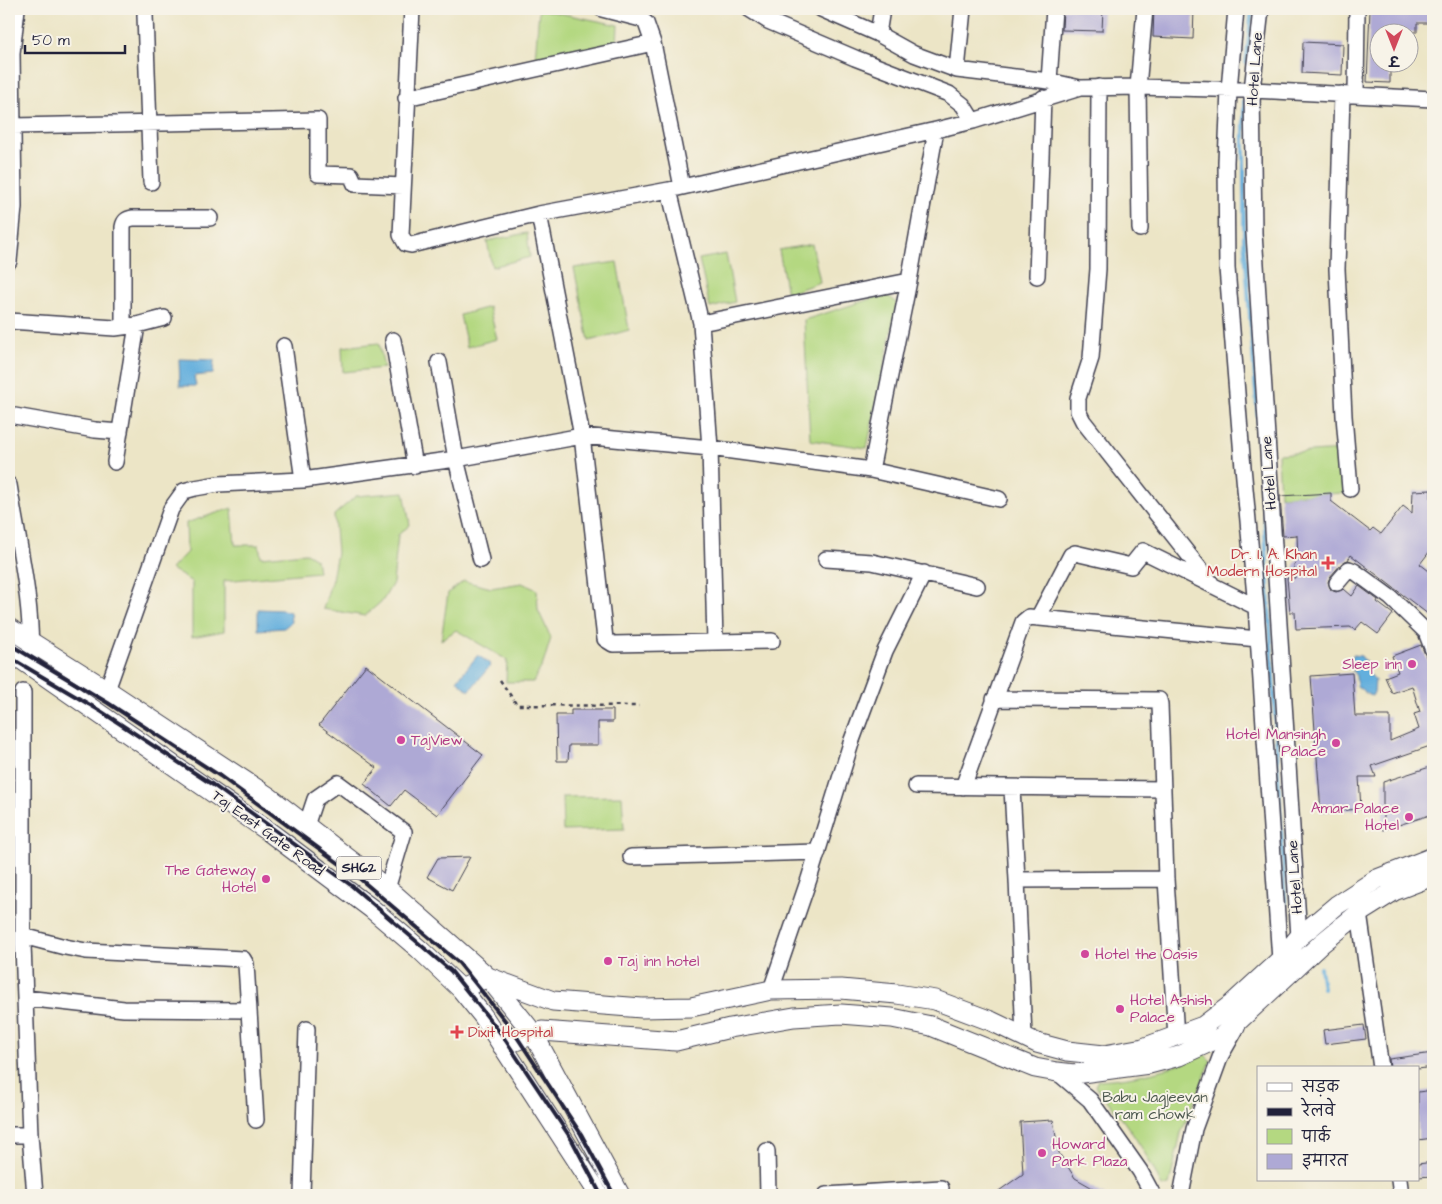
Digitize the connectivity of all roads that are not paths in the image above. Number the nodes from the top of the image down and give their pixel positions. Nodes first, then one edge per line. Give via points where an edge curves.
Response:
1 (17, 9) edge
2 (146, 9) edge
3 (412, 9) edge
4 (602, 9) edge
5 (749, 9) edge
6 (821, 9) edge
7 (882, 9) edge
8 (963, 9) edge
9 (1054, 9) edge
10 (1145, 9) edge
11 (1236, 9) edge
12 (1261, 9) edge
13 (1358, 9) edge
14 (878, 34) junction
15 (653, 43) junction
16 (10, 52) edge
17 (957, 70) junction
18 (1049, 81) junction
19 (1138, 87) junction
20 (1080, 88) junction
21 (1099, 88) junction
22 (1229, 90) junction
23 (1252, 90) junction
24 (1349, 94) junction
25 (406, 98) junction
26 (1043, 98) junction
27 (1433, 99) edge
28 (973, 121) junction
29 (149, 123) junction
30 (13, 126) junction
31 (936, 130) junction
32 (151, 182) dead end
33 (402, 186) junction
34 (675, 188) junction
35 (539, 214) junction
36 (210, 218) dead end
37 (1140, 229) dead end
38 (9, 261) edge
39 (1038, 276) dead end
40 (909, 281) junction
41 (164, 318) dead end
42 (9, 321) edge
43 (701, 323) junction
44 (130, 326) junction
45 (393, 340) dead end
46 (284, 346) dead end
47 (439, 362) dead end
48 (9, 415) edge
49 (120, 432) junction
50 (582, 436) junction
51 (710, 448) junction
52 (1268, 453) junction
53 (1242, 456) junction
54 (456, 459) junction
55 (115, 462) dead end
56 (415, 466) junction
57 (871, 470) junction
58 (303, 480) junction
59 (9, 485) edge
60 (1350, 488) dead end
61 (999, 499) dead end
62 (826, 559) dead end
63 (481, 560) dead end
64 (924, 573) junction
65 (1211, 583) junction
66 (1337, 583) dead end
67 (977, 586) dead end
68 (1256, 607) junction
69 (1038, 618) junction
70 (9, 628) edge
71 (1258, 639) junction
72 (772, 641) dead end
73 (715, 642) junction
74 (32, 643) junction
75 (1433, 650) edge
76 (9, 651) edge
77 (30, 665) junction
78 (1282, 681) junction
79 (1261, 683) junction
80 (107, 690) junction
81 (22, 692) dead end
82 (994, 699) junction
83 (15, 739) edge
84 (916, 786) dead end
85 (963, 787) junction
86 (1012, 788) junction
87 (1162, 789) junction
88 (306, 826) junction
89 (818, 852) junction
90 (631, 857) dead end
91 (1433, 857) edge
92 (1433, 876) edge
93 (1166, 879) junction
94 (1017, 880) junction
95 (387, 890) junction
96 (1359, 913) junction
97 (1299, 937) junction
98 (18, 941) edge
99 (1280, 960) junction
100 (488, 977) junction
101 (461, 989) junction
102 (771, 990) junction
103 (25, 998) junction
104 (249, 1010) junction
105 (1240, 1021) junction
106 (307, 1029) dead end
107 (533, 1033) junction
108 (1024, 1036) junction
109 (1176, 1037) junction
110 (502, 1046) junction
111 (1381, 1066) edge
112 (1058, 1072) junction
113 (256, 1120) dead end
114 (9, 1135) edge
115 (30, 1135) junction
116 (767, 1151) dead end
117 (1399, 1182) edge
118 (941, 1188) dead end
119 (35, 1195) edge
120 (302, 1195) edge
121 (598, 1195) edge
122 (620, 1195) edge
123 (768, 1195) edge
124 (826, 1195) edge
125 (1154, 1195) edge
126 (1181, 1195) edge
127 (1401, 1195) edge

1 - 16 street
2 - 29 street
3 - 25 street
4 - 15 street via 644,20
5 - 28 street via 776,25 949,94 963,105
6 - 14 street
7 - 14 street
8 - 17 street
9 - 18 street
10 - 19 street
11 - 22 street, Hotel Lane
12 - 23 street, Hotel Lane
13 - 24 street
14 - 17 street via 914,54
15 - 25 street
15 - 34 street
16 - 30 street
17 - 18 street
18 - 20 street
19 - 21 street
19 - 22 street
19 - 37 street
20 - 21 street
20 - 26 street
21 - 65 street via 1098,269 1091,358 1080,390 1078,411
22 - 23 street
22 - 53 street, Hotel Lane via 1227,268
23 - 24 street
23 - 52 street, Hotel Lane via 1254,233
24 - 27 street
24 - 60 street via 1337,269
25 - 33 street
26 - 28 street
26 - 39 street
28 - 31 street
29 - 30 street
29 - 32 street
29 - 33 street via 318,120 318,174 351,174 355,184
30 - 38 street via 14,207
31 - 34 street
31 - 40 street
33 - 35 street via 400,235 406,244
34 - 35 street
34 - 43 street
35 - 50 street
36 - 44 street via 132,218 124,222
40 - 43 street
40 - 57 street
41 - 44 street
42 - 44 street via 98,328
43 - 51 street
44 - 49 street
45 - 56 street
46 - 58 street
47 - 54 street
48 - 49 street
49 - 55 street
50 - 51 street
50 - 54 street
50 - 73 street via 605,639 613,644
51 - 57 street
51 - 73 street
52 - 53 street
52 - 78 street, Hotel Lane
53 - 68 street, Hotel Lane
54 - 56 street
54 - 63 street
56 - 58 street
57 - 61 street
58 - 80 street via 218,484 184,491 171,509
59 - 74 street
62 - 64 street via 872,562
64 - 67 street
64 - 89 street via 885,651 852,740
65 - 68 street
65 - 69 street via 1143,551 1131,566 1075,553
66 - 75 street via 1345,572 1354,571 1392,598 1426,632
68 - 71 street, Hotel Lane
69 - 71 street
69 - 82 street via 1028,617 1023,622
70 - 74 main road, SH62
71 - 79 street, Hotel Lane
72 - 73 street
74 - 77 street
74 - 80 main road, SH62
76 - 77 main road, Taj East Gate Road / SH62
77 - 101 main road, Taj East Gate Road / SH62 via 268,831 372,909
78 - 79 street
78 - 97 street, Hotel Lane
79 - 99 street, Hotel Lane
80 - 88 main road, SH62 via 268,797
81 - 83 street
82 - 85 street
82 - 87 street via 1159,700
83 - 98 street
84 - 85 street
85 - 86 street
86 - 87 street
86 - 94 street
87 - 93 street
88 - 95 main road, SH62
88 - 95 street via 315,799 338,783 404,832
89 - 90 street
89 - 102 street
91 - 97 main road via 1377,879 1337,905
92 - 96 main road via 1394,892
93 - 94 street
93 - 109 street
94 - 108 street
95 - 100 main road, SH62
96 - 105 main road via 1322,943
96 - 111 street
97 - 99 main road
98 - 103 street
98 - 104 street via 86,951 240,958 246,964
99 - 109 main road via 1203,1026
100 - 101 main road
100 - 102 main road via 553,1001 642,1008 690,1007
100 - 107 main road, SH62
101 - 110 main road, Taj East Gate Road / SH62
102 - 108 main road via 841,989 935,1000
103 - 104 street via 124,1009
103 - 115 street
104 - 113 street
105 - 112 main road via 1221,1038 1179,1056 1109,1070 1074,1074
105 - 126 street via 1221,1055 1194,1129
106 - 120 street
107 - 110 main road
107 - 112 main road via 676,1041 794,1017 841,1014 892,1018 931,1026 1036,1068
107 - 122 main road, SH62
108 - 109 main road via 1067,1051 1104,1055 1143,1048
110 - 121 main road, Taj East Gate Road / SH62
112 - 125 street via 1090,1100
114 - 115 street
115 - 119 street
116 - 123 street
117 - 127 street
118 - 124 street

